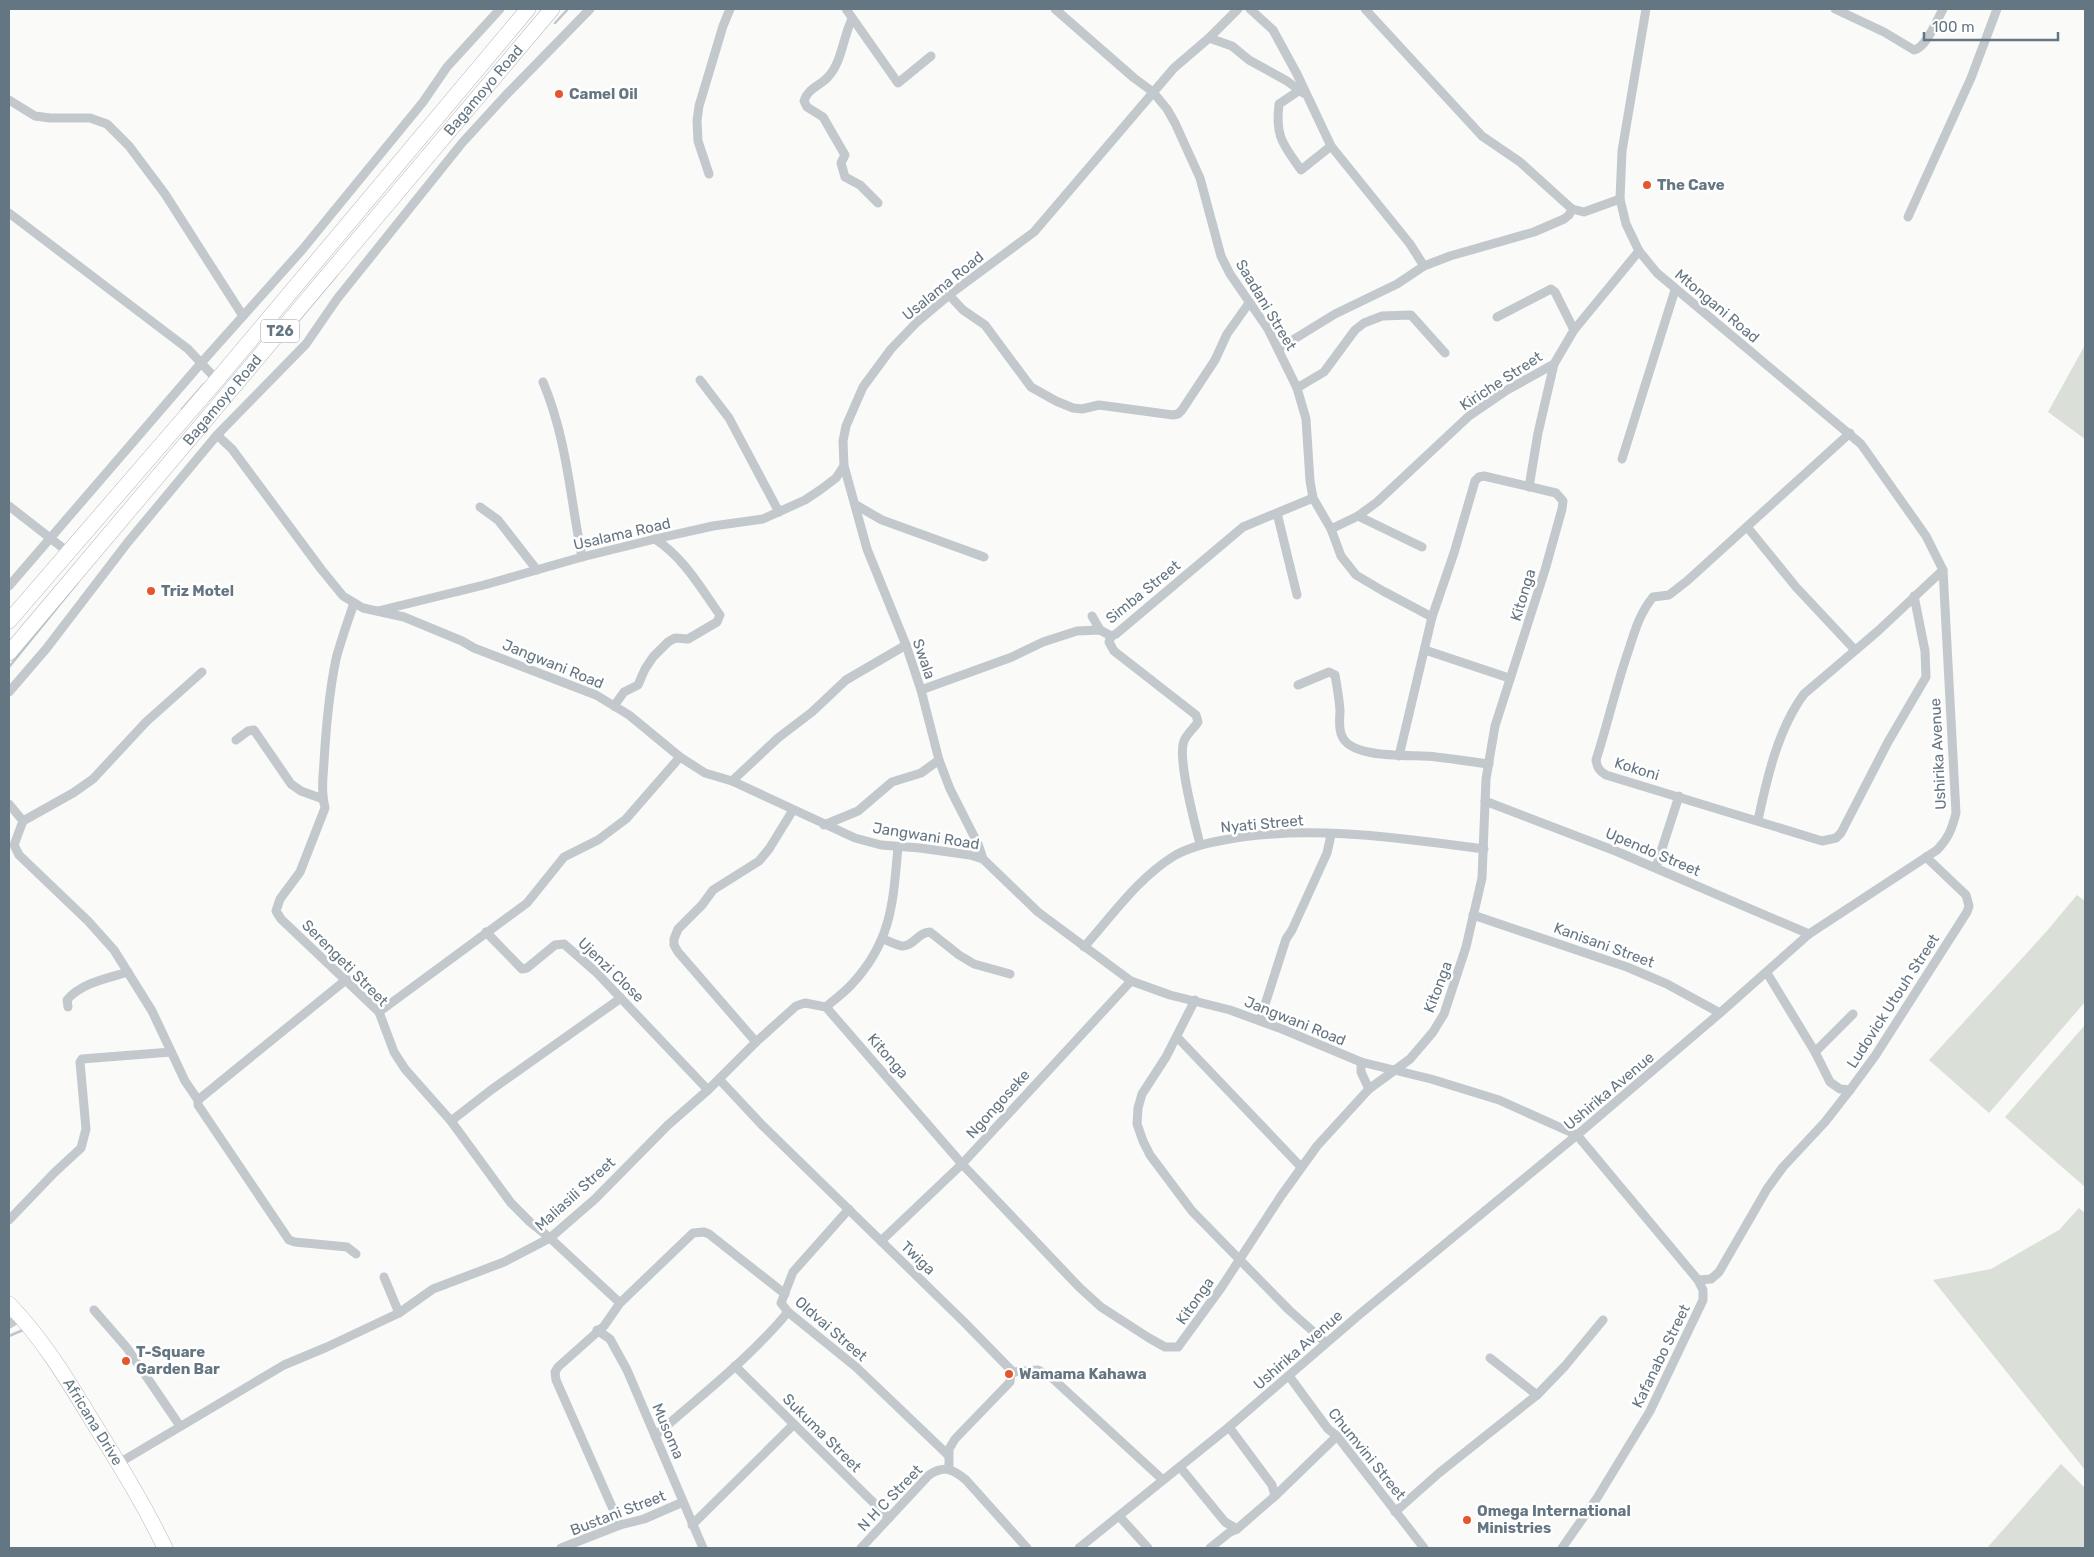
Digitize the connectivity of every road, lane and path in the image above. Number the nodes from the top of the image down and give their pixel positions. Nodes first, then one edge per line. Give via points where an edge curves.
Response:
1 (500, 9) edge
2 (528, 9) edge
3 (552, 9) edge
4 (590, 9) edge
5 (730, 9) edge
6 (846, 9) edge
7 (1055, 9) edge
8 (1238, 9) edge
9 (1250, 9) edge
10 (1365, 9) edge
11 (1646, 9) edge
12 (1835, 9) edge
13 (1942, 9) edge
14 (1997, 9) edge
15 (852, 19) junction
16 (1209, 38) junction
17 (931, 56) dead end
18 (1300, 90) junction
19 (1153, 92) junction
20 (9, 100) edge
21 (1310, 100) junction
22 (1331, 146) junction
23 (709, 174) dead end
24 (1620, 198) junction
25 (878, 203) dead end
26 (1572, 209) junction
27 (9, 213) edge
28 (1908, 217) dead end
29 (1639, 250) junction
30 (1424, 266) junction
31 (1675, 290) junction
32 (948, 295) junction
33 (1249, 302) junction
34 (244, 316) junction
35 (1498, 317) dead end
36 (1574, 330) junction
37 (1278, 349) junction
38 (1445, 353) dead end
39 (202, 362) junction
40 (1554, 364) junction
41 (217, 380) junction
42 (700, 380) dead end
43 (543, 382) dead end
44 (1297, 388) junction
45 (1850, 433) junction
46 (217, 435) junction
47 (1622, 459) dead end
48 (844, 466) junction
49 (1529, 487) junction
50 (1313, 498) junction
51 (856, 504) junction
52 (9, 506) edge
53 (480, 507) dead end
54 (779, 512) junction
55 (1277, 513) junction
56 (1358, 516) junction
57 (1748, 528) junction
58 (1331, 529) junction
59 (49, 537) junction
60 (655, 539) junction
61 (1422, 547) dead end
62 (68, 552) junction
63 (582, 557) junction
64 (984, 557) dead end
65 (1941, 567) junction
66 (537, 570) junction
67 (9, 586) edge
68 (1298, 594) dead end
69 (1914, 596) junction
70 (354, 603) junction
71 (375, 612) junction
72 (1092, 616) dead end
73 (1432, 617) junction
74 (9, 621) edge
75 (1100, 630) junction
76 (1110, 636) junction
77 (906, 646) junction
78 (1425, 650) junction
79 (1855, 650) junction
80 (9, 653) edge
81 (202, 672) dead end
82 (1509, 678) junction
83 (1298, 685) dead end
84 (921, 690) junction
85 (9, 692) edge
86 (614, 706) junction
87 (236, 740) dead end
88 (1399, 756) junction
89 (680, 757) junction
90 (939, 760) junction
91 (1489, 764) junction
92 (732, 781) junction
93 (1679, 796) junction
94 (323, 799) junction
95 (1485, 801) junction
96 (9, 804) edge
97 (793, 810) junction
98 (1758, 820) junction
99 (23, 821) junction
100 (824, 825) junction
101 (1331, 834) junction
102 (1200, 844) junction
103 (898, 847) junction
104 (1484, 849) junction
105 (1926, 857) junction
106 (983, 859) junction
107 (1656, 867) junction
108 (1473, 915) junction
109 (486, 932) junction
110 (1809, 934) junction
111 (883, 940) junction
112 (1084, 947) junction
113 (128, 972) junction
114 (1767, 973) junction
115 (1010, 974) dead end
116 (347, 979) junction
117 (1131, 981) junction
118 (621, 998) junction
119 (1195, 1000) junction
120 (68, 1007) dead end
121 (826, 1007) junction
122 (379, 1012) junction
123 (1720, 1013) junction
124 (1853, 1014) dead end
125 (1260, 1020) junction
126 (1177, 1037) junction
127 (756, 1042) junction
128 (171, 1052) junction
129 (1815, 1052) junction
130 (1362, 1062) junction
131 (1394, 1070) junction
132 (719, 1079) junction
133 (1369, 1089) junction
134 (708, 1090) junction
135 (1850, 1090) junction
136 (198, 1100) junction
137 (451, 1121) junction
138 (1577, 1136) junction
139 (962, 1164) junction
140 (1300, 1167) junction
141 (849, 1210) junction
142 (9, 1220) edge
143 (550, 1238) junction
144 (881, 1241) junction
145 (356, 1254) dead end
146 (1240, 1261) junction
147 (384, 1277) dead end
148 (1698, 1280) junction
149 (785, 1294) junction
150 (620, 1303) junction
151 (9, 1304) edge
152 (94, 1310) dead end
153 (399, 1312) junction
154 (788, 1312) junction
155 (15, 1320) edge
156 (1603, 1320) dead end
157 (597, 1330) junction
158 (1326, 1343) junction
159 (1490, 1358) dead end
160 (735, 1366) junction
161 (1012, 1374) junction
162 (1290, 1376) junction
163 (1536, 1395) junction
164 (793, 1425) junction
165 (180, 1426) junction
166 (1229, 1427) junction
167 (655, 1436) junction
168 (1337, 1436) junction
169 (948, 1456) junction
170 (119, 1463) junction
171 (1180, 1467) junction
172 (949, 1469) junction
173 (1163, 1480) junction
174 (1275, 1496) junction
175 (683, 1502) junction
176 (1395, 1512) junction
177 (1119, 1516) junction
178 (889, 1518) junction
179 (620, 1525) junction
180 (692, 1525) junction
181 (1237, 1529) junction
182 (164, 1548) edge
183 (561, 1548) edge
184 (703, 1548) edge
185 (861, 1548) edge
186 (1027, 1548) edge
187 (1079, 1548) edge
188 (1148, 1548) edge
189 (1210, 1548) edge
190 (1424, 1548) edge
191 (1562, 1548) edge

1 - 34 street via 447,67 423,102
2 - 41 main road, Bagamoyo Road / T26
3 - 80 main road, Bagamoyo Road / T26
4 - 46 street via 462,143 337,299 306,344
5 - 23 street via 697,121 698,141
6 - 15 street
7 - 19 street, Saadani Street
8 - 16 street, Usalama Road
9 - 21 street via 1273,30
10 - 26 street via 1482,136 1520,162
11 - 24 street, Mtongani Road via 1622,151
12 - 13 street via 1914,50 1924,43
14 - 28 street via 1971,78
15 - 17 street via 898,83
15 - 25 street via 833,71 808,91 804,100 808,107 823,117 845,155 842,164 845,177 860,185
16 - 18 street via 1232,46 1249,60
16 - 19 street, Usalama Road via 1174,68
18 - 21 street
18 - 22 street via 1279,104 1277,126 1284,146 1300,170
19 - 32 street, Usalama Road via 1034,232
19 - 33 street, Saadani Street via 1167,109 1185,144 1200,178 1221,256
20 - 34 street via 35,116 90,118 107,124 129,146 165,194
21 - 22 street
22 - 30 street
24 - 26 street via 1584,212
24 - 29 street, Mtongani Road via 1626,224
26 - 30 street via 1564,219 1534,232
27 - 39 street
29 - 31 street, Mtongani Road
29 - 36 street, Kiriche Street
30 - 37 street
31 - 45 street, Mtongani Road
31 - 47 street
32 - 33 street via 962,310 985,325 1031,387 1039,392 1074,408 1099,405 1173,415 1182,410
32 - 48 street, Usalama Road via 891,349 863,387 846,426
33 - 37 street, Saadani Street
34 - 39 street
35 - 36 street via 1551,290
36 - 40 street, Kiriche Street
37 - 44 street, Saadani Street
38 - 44 street via 1412,314 1382,316 1355,330 1324,372
39 - 41 street
39 - 59 street
40 - 49 street
40 - 56 street, Kiriche Street via 1469,416
41 - 62 main road, Bagamoyo Road / T26
42 - 54 street via 729,418
43 - 63 street via 562,440
44 - 50 street, Saadani Street via 1306,419
45 - 57 street, Kokoni
45 - 65 street, Mtongani Road via 1926,536
46 - 70 street, Jangwani Road via 232,449 321,570 343,596
46 - 85 street
48 - 51 street, Swala
48 - 54 street, Usalama Road via 836,478 820,490
49 - 73 street, Kitonga via 1484,476 1475,481
49 - 82 street, Kitonga via 1556,493 1563,501 1545,570
50 - 55 street, Simba Street
50 - 58 street, Saadani Street
51 - 64 street via 882,520
51 - 77 street, Swala via 867,549
52 - 59 street
53 - 66 street via 498,520
54 - 60 street, Usalama Road
55 - 68 street
55 - 76 street, Simba Street via 1243,527
56 - 58 street, Kiriche Street
56 - 61 street
57 - 79 street via 1796,587
57 - 93 street, Kokoni via 1677,590 1653,597 1645,607 1614,691 1596,760 1601,772
58 - 73 street, Saadani Street via 1341,556 1356,575
59 - 62 street
59 - 67 street
60 - 63 street, Usalama Road
60 - 86 street via 681,560 720,615 717,622 688,640 675,638 668,642 653,657 638,685 624,692
62 - 74 main road, Bagamoyo Road / T26
63 - 66 street, Usalama Road
65 - 69 street
65 - 105 street, Ushirika Avenue via 1956,813 1946,841
66 - 71 street, Usalama Road
69 - 79 street
69 - 98 street, Kokoni via 1925,651 1926,677 1888,742 1842,833 1822,841
70 - 71 street, Jangwani Road
70 - 94 street, Serengeti Street via 337,657 330,693
71 - 86 street, Jangwani Road via 422,624 474,648 596,695
72 - 75 street
73 - 78 street, Kitonga
75 - 76 street, Simba Street
75 - 84 street, Simba Street via 1077,631 1043,642 1012,657
76 - 102 street via 1109,642 1114,651 1196,715 1198,722 1184,741 1183,748 1184,772
77 - 84 street, Swala
77 - 92 street via 846,680
78 - 82 street
78 - 88 street, Kitonga
79 - 98 street via 1804,694 1796,705 1776,754
81 - 99 street via 146,722 93,779
82 - 91 street, Kitonga
83 - 88 street via 1329,672 1335,675 1340,731 1345,741 1365,751
84 - 90 street, Swala
86 - 89 street, Jangwani Road
87 - 94 street via 254,730 292,784
88 - 91 street via 1434,756
89 - 92 street, Jangwani Road via 705,773
89 - 109 street via 626,819 598,840 564,857 527,903
90 - 100 street via 921,773 892,782 858,811
90 - 106 street, Swala
91 - 95 street, Kitonga
92 - 97 street, Jangwani Road
93 - 98 street, Kokoni
93 - 107 street
94 - 116 street, Serengeti Street via 325,808 300,872 280,899 276,911
95 - 104 street, Kitonga
95 - 107 street, Upendo Street
96 - 99 street
97 - 100 street, Jangwani Road
97 - 127 street via 759,861 713,890 678,929 674,939 678,952
99 - 113 street via 14,845 19,855 95,928
100 - 103 street, Jangwani Road via 855,838
101 - 102 street, Nyati Street via 1273,834
101 - 104 street, Nyati Street
101 - 125 street via 1327,853 1286,939
102 - 112 street, Nyati Street via 1175,855 1146,877
103 - 106 street, Jangwani Road
103 - 111 street via 891,908
104 - 108 street, Kitonga via 1482,878
105 - 110 street, Ushirika Avenue
105 - 135 street, Ludovick Utouh Street via 1966,895 1968,912 1876,1056
106 - 112 street, Jangwani Road via 1038,912
107 - 110 street, Upendo Street
108 - 123 street, Kanisani Street via 1627,967
108 - 131 street, Kitonga via 1444,1014 1421,1047
109 - 118 street, Ujenzi Close via 522,969 554,945 564,944
109 - 122 street
110 - 114 street, Ushirika Avenue
111 - 115 street via 903,946 923,932 930,932 974,964
111 - 121 street via 852,985
112 - 117 street, Jangwani Road
113 - 120 street via 73,993 67,1000
113 - 128 street via 152,1011
114 - 123 street, Ushirika Avenue
114 - 129 street, Ludovick Utouh Street
116 - 122 street, Serengeti Street
116 - 136 street
117 - 119 street, Jangwani Road
117 - 139 street, Ngongoseke
118 - 134 street, Ujenzi Close
118 - 137 street
119 - 125 street, Jangwani Road
119 - 126 street
121 - 127 street, Maliasili Street via 806,1003 796,1006
121 - 139 street, Kitonga
122 - 137 street, Serengeti Street via 394,1052
123 - 138 street, Ushirika Avenue
124 - 129 street
125 - 130 street, Jangwani Road
126 - 140 street
126 - 146 street via 1142,1094 1137,1124 1150,1154 1192,1211
127 - 132 street, Maliasili Street
128 - 136 street
128 - 142 street via 82,1059 86,1129 81,1148
129 - 135 street, Ludovick Utouh Street via 1830,1082 1840,1089
130 - 131 street, Jangwani Road
130 - 133 street via 1361,1072
131 - 133 street, Kitonga
131 - 138 street, Jangwani Road via 1499,1100
132 - 134 street, Maliasili Street
132 - 141 street, Twiga
133 - 140 street, Kitonga
134 - 143 street, Maliasili Street
135 - 148 street via 1772,1182 1715,1277
136 - 145 street via 214,1131 289,1240 347,1247
137 - 143 street, Serengeti Street via 511,1202
138 - 148 street
138 - 158 street, Ushirika Avenue
139 - 144 street, Ngongoseke
139 - 146 street, Kitonga via 1101,1307 1165,1347 1178,1347
140 - 146 street, Kitonga
141 - 144 street, Twiga
141 - 149 street, Oldvai Street via 793,1272
143 - 150 street, Serengeti Street
143 - 153 street, Maliasili Street via 504,1262 433,1290
144 - 161 street, Twiga via 1002,1360
146 - 158 street
147 - 153 street
148 - 191 street, Kafanabo Street via 1702,1300 1664,1384 1625,1453
149 - 150 street via 714,1237 698,1232 683,1241
149 - 154 street, Oldvai Street via 781,1303
150 - 157 street via 604,1326
151 - 155 main road, Africana Drive
152 - 165 street via 127,1348
153 - 165 street, Maliasili Street via 284,1365
154 - 160 street via 770,1334
154 - 169 street, Oldvai Street via 856,1367
155 - 170 main road, Africana Drive via 50,1354
156 - 163 street
157 - 167 street, Musoma via 610,1339
157 - 179 street via 558,1367 555,1376
158 - 162 street, Ushirika Avenue
159 - 163 street
160 - 164 street, Sukuma Street
160 - 167 street
161 - 169 street via 1010,1382 955,1439
161 - 173 street via 1038,1370 1051,1377
162 - 166 street, Ushirika Avenue
162 - 168 street, Chumvini Street via 1328,1429
163 - 176 street
164 - 178 street, Sukuma Street
164 - 180 street
165 - 170 street, Maliasili Street
166 - 171 street, Ushirika Avenue
166 - 174 street via 1272,1485
167 - 175 street, Musoma
168 - 174 street
168 - 176 street, Chumvini Street
169 - 172 street
170 - 182 main road, Africana Drive
171 - 173 street, Ushirika Avenue
171 - 181 street via 1225,1522
172 - 178 street, N H C Street via 941,1468 929,1475
172 - 186 street via 966,1480
173 - 177 street, Ushirika Avenue
174 - 181 street
175 - 179 street, Bustani Street via 644,1519
175 - 180 street, Musoma
176 - 190 street, Chumvini Street
177 - 187 street, Ushirika Avenue
177 - 188 street
178 - 185 street, N H C Street
179 - 183 street, Bustani Street
180 - 184 street, Musoma
181 - 189 street

